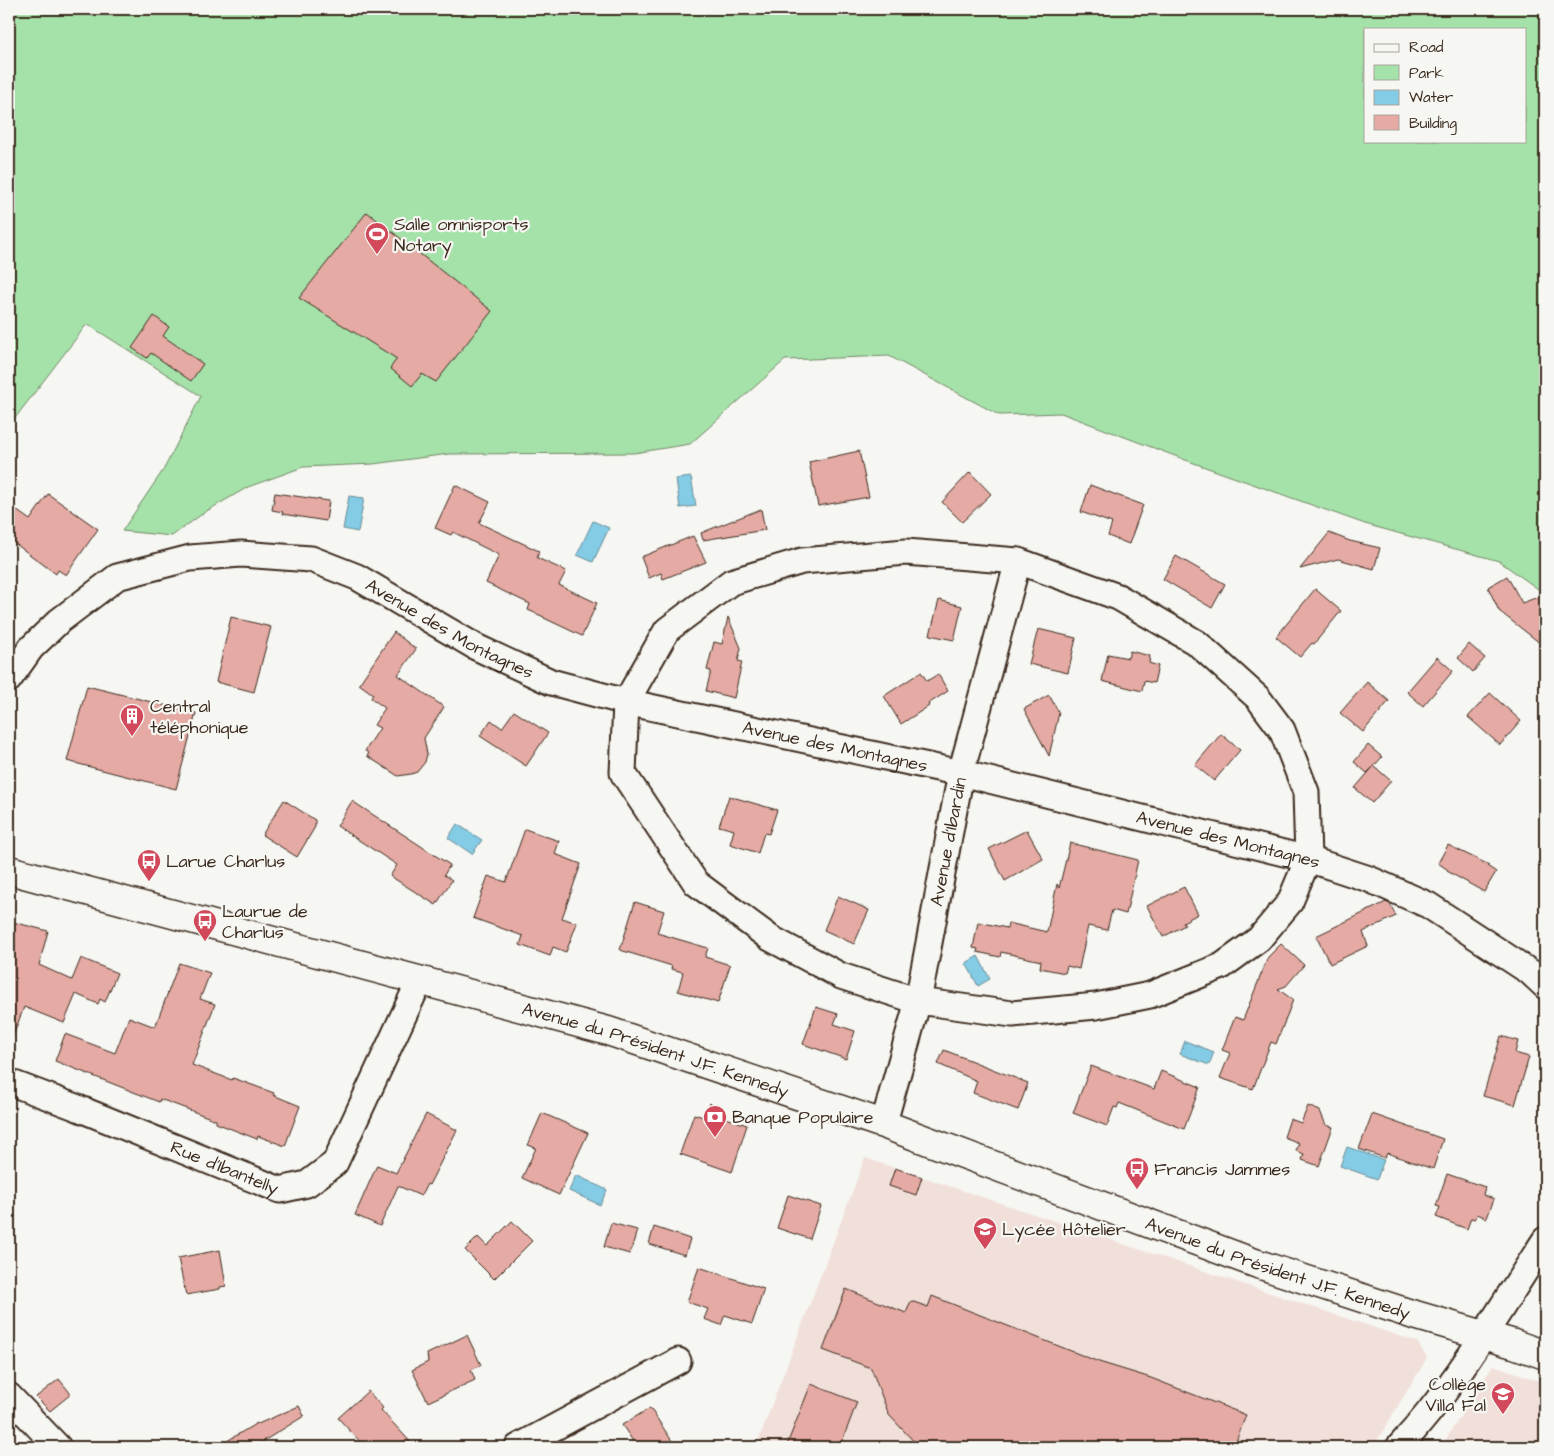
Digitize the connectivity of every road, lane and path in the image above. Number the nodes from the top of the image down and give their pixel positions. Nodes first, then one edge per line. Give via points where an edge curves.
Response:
1 (1018, 561) junction
2 (9, 680) edge
3 (626, 702) junction
4 (961, 773) junction
5 (1308, 859) junction
6 (9, 870) edge
7 (420, 980) junction
8 (1545, 986) edge
9 (918, 1001) junction
10 (9, 1082) edge
11 (883, 1124) junction
12 (1545, 1240) edge
13 (1484, 1335) junction
14 (1545, 1355) edge
15 (678, 1361) dead end
16 (9, 1396) edge
17 (1416, 1437) edge
18 (58, 1447) edge
19 (518, 1447) edge
20 (1400, 1447) edge

1 - 3 street via 906,552 802,561 731,582 667,630
1 - 4 street, Avenue d'Ibardin
1 - 5 street via 1118,597 1197,644 1258,698 1282,730 1306,792
2 - 3 street, Avenue des Montagnes via 31,648 58,621 117,577 190,558 241,554 311,559 357,577 476,647 551,682
3 - 4 street, Avenue des Montagnes
3 - 9 street via 623,773 696,883 770,938 842,976
4 - 5 street, Avenue des Montagnes
4 - 9 street, Avenue d'Ibardin
5 - 8 street, Avenue des Montagnes via 1369,879 1428,906 1530,972
5 - 9 street via 1290,902 1259,939 1222,966 1150,995 1096,1006 1012,1014
6 - 7 street, Avenue du Président J.F. Kennedy
7 - 10 street, Rue d'Ibantelly via 335,1163 307,1184 280,1190
7 - 11 street, Avenue du Président J.F. Kennedy via 608,1031
9 - 11 street, Avenue d'Ibardin
11 - 13 street, Avenue du Président J.F. Kennedy via 1255,1264
12 - 13 street
13 - 14 street, Avenue du Président J.F. Kennedy
13 - 17 street
15 - 19 street
16 - 18 street
17 - 20 street

